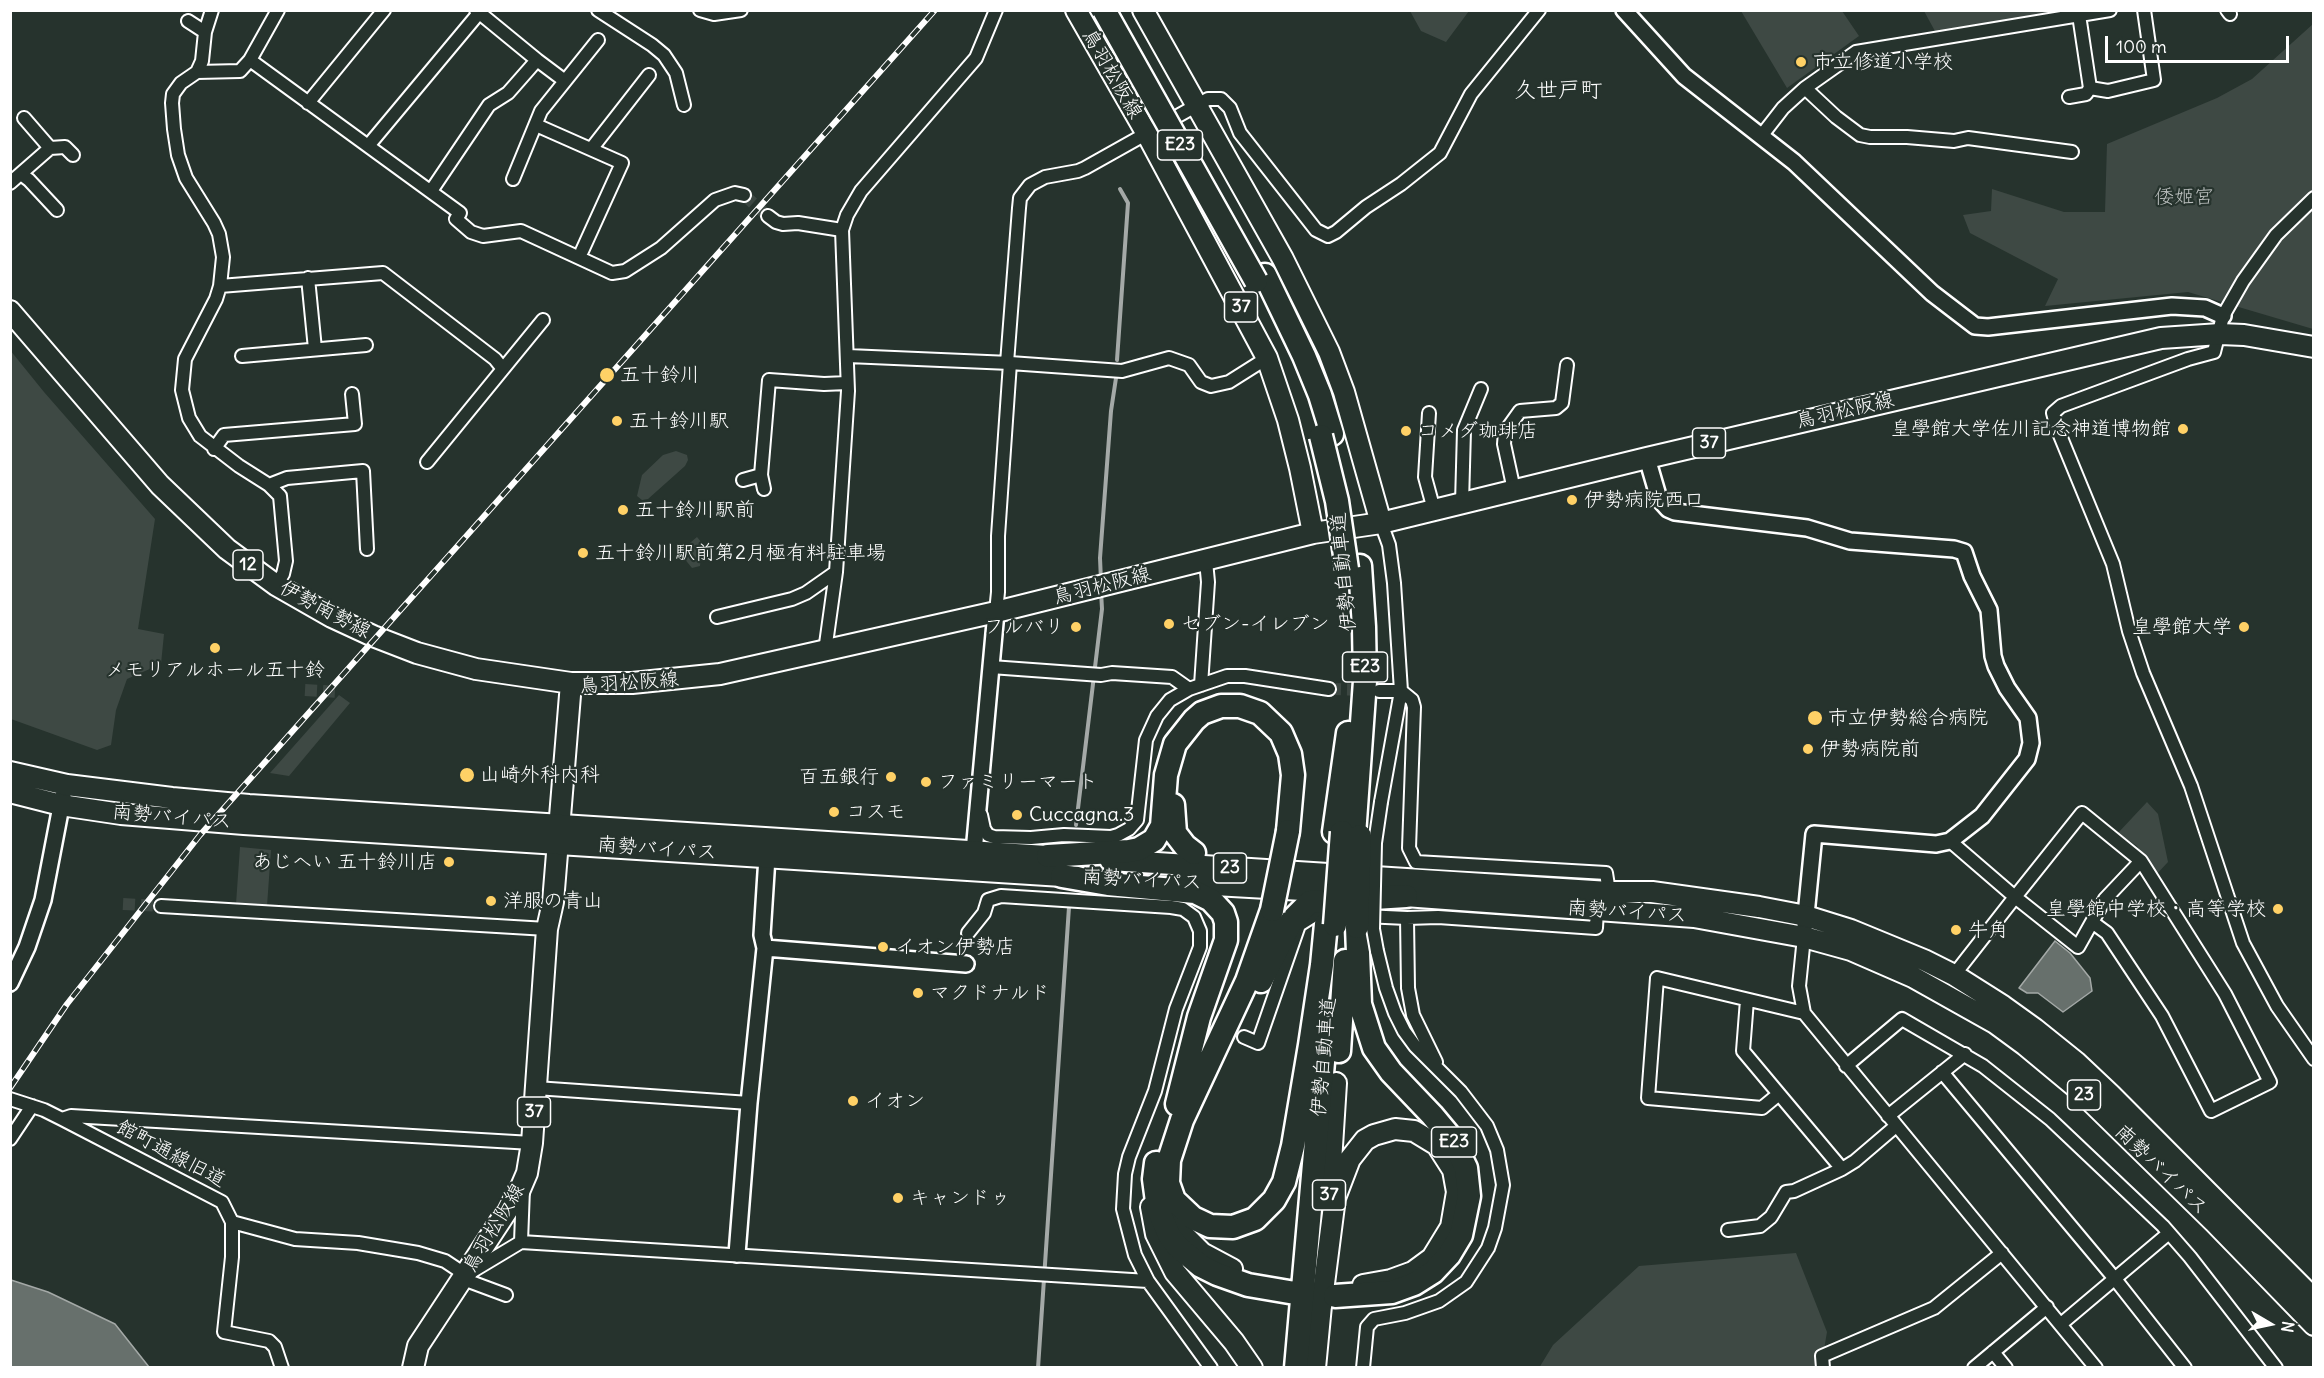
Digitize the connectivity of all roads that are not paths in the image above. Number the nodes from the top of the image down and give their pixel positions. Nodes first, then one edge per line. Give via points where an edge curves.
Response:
1 (212, 10) edge
2 (278, 10) edge
3 (384, 10) edge
4 (598, 10) edge
5 (700, 10) edge
6 (741, 10) edge
7 (996, 10) edge
8 (1076, 10) edge
9 (1104, 10) edge
10 (1116, 10) edge
11 (1539, 10) edge
12 (1624, 10) edge
13 (2110, 10) edge
14 (2144, 10) edge
15 (478, 12) edge
16 (1145, 15) edge
17 (2079, 15) junction
18 (188, 21) dead end
19 (205, 32) junction
20 (598, 40) dead end
21 (250, 60) junction
22 (537, 60) junction
23 (197, 72) junction
24 (649, 75) dead end
25 (565, 81) junction
26 (1805, 88) junction
27 (2090, 88) junction
28 (2069, 97) dead end
29 (308, 103) junction
30 (684, 105) dead end
31 (1197, 106) junction
32 (24, 118) dead end
33 (536, 125) junction
34 (1147, 134) junction
35 (1761, 135) junction
36 (369, 146) junction
37 (50, 148) junction
38 (592, 148) junction
39 (2072, 152) dead end
40 (73, 155) dead end
41 (21, 174) junction
42 (513, 179) dead end
43 (10, 183) edge
44 (431, 190) junction
45 (744, 195) dead end
46 (2313, 198) edge
47 (57, 210) dead end
48 (768, 216) tunnel mouth
49 (842, 230) junction
50 (582, 251) dead end
51 (308, 278) junction
52 (1261, 278) junction
53 (220, 286) junction
54 (10, 311) edge
55 (543, 320) dead end
56 (2222, 325) junction
57 (366, 345) dead end
58 (2313, 347) edge
59 (315, 349) junction
60 (242, 356) dead end
61 (848, 356) junction
62 (1267, 358) junction
63 (1008, 363) junction
64 (1567, 365) dead end
65 (503, 369) junction
66 (848, 382) junction
67 (1480, 389) dead end
68 (352, 394) dead end
69 (1429, 413) dead end
70 (214, 448) junction
71 (1647, 458) junction
72 (427, 462) dead end
73 (761, 475) junction
74 (743, 480) dead end
75 (269, 485) junction
76 (764, 489) dead end
77 (1514, 490) junction
78 (1462, 503) junction
79 (1434, 510) junction
80 (1381, 523) junction
81 (1312, 533) junction
82 (367, 549) dead end
83 (1206, 561) junction
84 (1354, 567) junction
85 (836, 572) junction
86 (276, 585) junction
87 (996, 612) junction
88 (717, 617) dead end
89 (825, 651) junction
90 (992, 667) junction
91 (571, 683) junction
92 (1195, 687) junction
93 (1329, 689) tunnel mouth
94 (1379, 691) tunnel mouth
95 (1401, 691) junction
96 (10, 772) edge
97 (67, 785) junction
98 (10, 792) edge
99 (979, 804) junction
100 (61, 805) junction
101 (1285, 830) junction
102 (558, 834) junction
103 (1348, 834) junction
104 (1950, 841) junction
105 (974, 852) junction
106 (1194, 852) joint
107 (1048, 856) junction
108 (767, 857) junction
109 (2141, 861) junction
110 (1062, 876) junction
111 (1374, 876) junction
112 (1608, 882) junction
113 (1406, 896) junction
114 (2015, 897) junction
115 (160, 906) tunnel mouth
116 (1806, 916) junction
117 (1407, 918) junction
118 (1596, 919) junction
119 (2092, 922) junction
120 (1342, 926) junction
121 (547, 929) junction
122 (968, 933) dead end
123 (1804, 937) junction
124 (765, 948) junction
125 (966, 964) dead end
126 (1954, 975) junction
127 (10, 982) edge
128 (1747, 1000) junction
129 (1177, 1006) junction
130 (1191, 1012) tunnel mouth
131 (1804, 1013) junction
132 (1244, 1037) dead end
133 (1965, 1054) junction
134 (2313, 1059) edge
135 (1846, 1066) junction
136 (1441, 1072) junction
137 (1942, 1072) junction
138 (1336, 1083) joint
139 (536, 1088) junction
140 (1779, 1094) junction
141 (10, 1099) edge
142 (749, 1103) junction
143 (32, 1106) junction
144 (1180, 1112) junction
145 (62, 1119) junction
146 (1892, 1121) junction
147 (10, 1139) edge
148 (531, 1143) junction
149 (1842, 1169) junction
150 (1161, 1175) junction
151 (524, 1182) junction
152 (232, 1222) junction
153 (1728, 1230) dead end
154 (2169, 1233) junction
155 (521, 1242) junction
156 (2002, 1252) junction
157 (737, 1254) junction
158 (465, 1277) junction
159 (2115, 1279) junction
160 (1148, 1281) junction
161 (1296, 1288) dead end
162 (506, 1295) dead end
163 (1331, 1296) junction
164 (2313, 1299) edge
165 (2047, 1307) junction
166 (2061, 1324) junction
167 (2313, 1325) edge
168 (1993, 1352) junction
169 (282, 1368) edge
170 (413, 1368) edge
171 (1211, 1368) edge
172 (1252, 1368) edge
173 (1296, 1368) edge
174 (1315, 1368) edge
175 (1363, 1368) edge
176 (1823, 1368) edge
177 (1974, 1368) edge
178 (2006, 1368) edge
179 (2096, 1368) edge
180 (2185, 1368) edge
181 (2276, 1368) edge

1 - 19 street
2 - 21 street
3 - 29 street
4 - 30 street via 664,55 681,84
5 - 6 street via 714,14
7 - 49 street via 976,58 861,191
8 - 34 main road, 鳥羽松阪線 / 37
9 - 52 highway, 伊勢自動車道 / E23, bridge
10 - 52 highway, 伊勢自動車道 / E23
11 - 31 street via 1471,94 1440,153 1328,236 1316,230 1240,133 1226,103 1215,98
12 - 35 street via 1683,76
13 - 17 street
14 - 27 street via 2154,80 2108,91
15 - 22 street
15 - 36 street
16 - 31 main road
17 - 26 street via 1866,49 1849,56
17 - 27 street
18 - 19 street
19 - 23 street
20 - 25 street
21 - 23 street via 240,71
21 - 29 street
22 - 25 street
22 - 44 street via 508,93 489,105
23 - 53 street via 177,88 172,116 186,178 219,234 223,257
24 - 38 street
25 - 33 street via 541,111
26 - 35 street
26 - 39 street via 1860,135 1954,141 1968,138
27 - 28 street via 2086,94
29 - 36 street
31 - 34 street
31 - 80 main road via 1329,352
32 - 37 street
33 - 38 street
33 - 42 street
34 - 62 main road, 鳥羽松阪線 / 37
34 - 63 street via 1085,168 1045,177 1024,191 1018,207
35 - 56 street via 1932,293 1975,326 2172,306 2205,308
36 - 44 street
37 - 40 street via 65,147
37 - 41 street
38 - 50 street via 622,163
41 - 43 street
41 - 47 street
44 - 45 street via 460,213 456,219 475,234 521,231 612,273 661,248 715,200 735,193
46 - 56 street via 2276,235 2243,281
48 - 49 street via 783,224
49 - 61 street
51 - 53 street
51 - 59 street
51 - 65 street via 378,272 388,275
52 - 84 highway, 伊勢自動車道 / E23, bridge via 1327,435 1337,501
53 - 70 street via 185,359 182,374 182,390 193,428
54 - 86 main road, 伊勢南勢線 / 12 via 159,485 227,549
55 - 65 street
56 - 58 main road, 鳥羽松阪線 / 37 via 2244,335
56 - 71 main road, 鳥羽松阪線 / 37
56 - 134 street via 2214,352 2061,406 2054,412 2113,564 2132,641 2191,786 2243,943 2277,1006
57 - 59 street
59 - 60 street
61 - 63 street
61 - 66 street
62 - 63 street via 1216,386 1204,384 1189,365 1169,358 1122,371
62 - 81 main road, 鳥羽松阪線 / 37 via 1288,420
63 - 87 street
64 - 77 street via 1562,403 1556,408 1520,411 1505,432
65 - 72 street
66 - 73 street via 769,380
66 - 85 street
67 - 78 street via 1464,430
68 - 70 street via 355,424 224,435
69 - 79 street via 1425,477
70 - 75 street
71 - 77 main road, 鳥羽松阪線 / 37
71 - 104 street via 1659,499 1675,512 1808,528 1850,541 1964,552 1989,610 1995,666 2028,718 2031,743 2027,759 1988,807
73 - 74 street
73 - 76 street
75 - 82 street via 287,478 363,471
75 - 86 street via 280,496 286,549 284,574
77 - 78 main road, 鳥羽松阪線 / 37
78 - 79 main road, 鳥羽松阪線 / 37
79 - 80 main road, 鳥羽松阪線 / 37
80 - 81 main road, 鳥羽松阪線 / 37
80 - 95 street via 1389,545 1394,583
81 - 83 main road, 鳥羽松阪線 / 37
83 - 87 main road, 鳥羽松阪線 / 37
83 - 92 street via 1208,582
84 - 103 highway, 伊勢自動車道 / E23
84 - 103 highway, 伊勢自動車道 / E23 via 1365,664 1359,767
85 - 88 street via 792,599
85 - 89 street
86 - 91 main road, 伊勢南勢線 / 12 via 332,617 417,652 476,669
87 - 89 main road, 鳥羽松阪線 / 37
87 - 90 street
89 - 91 main road, 鳥羽松阪線 / 37 via 680,680
90 - 92 street via 1172,677
90 - 99 street
91 - 102 main road, 鳥羽松阪線 / 37
92 - 93 street via 1234,675
92 - 99 street via 1170,700 1151,728 1143,759 1137,820 1124,832 1111,837 994,837 984,829
94 - 95 street
95 - 112 street via 1414,707 1409,848 1416,862
95 - 136 street, bridge via 1375,843 1373,929 1395,1013 1414,1046
96 - 97 main road, 南勢バイパス / 23
97 - 100 street
97 - 102 main road, 南勢バイパス / 23
98 - 100 main road, 南勢バイパス / 23
99 - 105 street
100 - 102 main road, 南勢バイパス / 23 via 244,824
100 - 127 street via 43,900
101 - 106 highway via 1286,779 1279,748 1269,732 1256,722 1238,716 1221,717 1206,722 1193,735 1182,751 1176,772 1173,826 1179,840
101 - 107 highway via 1293,786 1292,764 1281,733 1260,712 1221,706 1202,713 1175,744 1166,775 1162,826 1154,840 1129,851
101 - 144 highway via 1269,909 1240,978 1205,1042
102 - 105 main road, 南勢バイパス / 23
102 - 108 main road, 南勢バイパス / 23
102 - 121 main road, 鳥羽松阪線 / 37
103 - 120 highway, E23
104 - 114 street
104 - 116 street via 1936,844 1814,834
105 - 107 main road, 南勢バイパス / 23
106 - 111 main road via 1222,860 1329,868
107 - 111 main road, 南勢バイパス / 23
108 - 110 main road, 南勢バイパス / 23
108 - 124 street via 762,935
109 - 114 street via 2082,813
109 - 119 street via 2105,899
109 - 119 street via 2225,994 2270,1082 2211,1111 2162,1016 2108,933
110 - 113 main road, 南勢バイパス / 23
110 - 144 highway via 1195,892 1211,900 1223,914 1226,940 1199,1017
111 - 112 main road, 南勢バイパス / 23
112 - 116 main road, 南勢バイパス / 23
113 - 118 main road, 南勢バイパス / 23
113 - 144 highway via 1319,901 1299,912 1285,932 1224,1054
114 - 119 street via 2078,947
114 - 126 street
115 - 121 street
116 - 123 street
116 - 126 main road, 南勢バイパス / 23 via 1851,930
117 - 118 street
117 - 132 street via 1318,913 1306,919 1293,939 1258,1043
117 - 136 street via 1407,988 1413,1015
118 - 123 main road, 南勢バイパス / 23 via 1694,917
120 - 138 highway, 伊勢自動車道 / E23
120 - 150 highway, E23 via 1322,965 1293,1146 1284,1182 1274,1200 1248,1223 1210,1226 1180,1207
120 - 163 highway, E23 via 1374,1048 1390,1072 1452,1139 1466,1168 1469,1196 1456,1246 1424,1279 1392,1292
120 - 173 highway, 伊勢自動車道 / E23
121 - 139 main road, 鳥羽松阪線 / 37
122 - 129 street via 984,913 988,900 1001,896 1183,909 1194,917 1201,939
123 - 131 street via 1799,986
123 - 167 main road, 南勢バイパス / 23 via 1851,950 1913,977 1995,1023 2025,1045 2139,1148
124 - 125 street
124 - 142 street
126 - 164 main road, 南勢バイパス / 23 via 2003,1006 2076,1062
128 - 131 street
128 - 140 street via 1743,1051
128 - 140 street via 1657,978 1648,1098 1762,1108
129 - 130 street
129 - 160 street via 1155,1091 1133,1143 1125,1174 1123,1209 1127,1228
131 - 135 street
133 - 135 street via 1902,1019
133 - 137 street
133 - 154 street via 2050,1119
135 - 146 street
136 - 175 street via 1472,1106 1492,1137 1503,1185 1498,1217 1488,1248 1466,1282 1439,1301 1374,1319 1367,1327
137 - 146 street
137 - 159 street
138 - 163 main road, 37
139 - 142 street
139 - 148 main road, 鳥羽松阪線 / 37
140 - 149 street
141 - 143 street, 館町通線旧道
142 - 157 street
143 - 145 street, 館町通線旧道
143 - 147 street
144 - 150 highway
145 - 148 street via 72,1116
145 - 152 street, 館町通線旧道 via 218,1200
146 - 149 street via 1855,1161
146 - 156 street
148 - 151 main road, 鳥羽松阪線 / 37
149 - 153 street via 1786,1192 1772,1217 1760,1226
150 - 161 highway via 1155,1195 1162,1222 1188,1256 1233,1280 1264,1288
150 - 172 main road via 1151,1207 1156,1234 1168,1260
151 - 155 street
151 - 158 main road, 鳥羽松阪線 / 37
152 - 158 street via 295,1239 358,1243 418,1253 445,1261
152 - 169 street via 224,1332 269,1341
154 - 159 street
154 - 181 street
155 - 157 street
155 - 158 street
156 - 165 street
156 - 176 street via 1934,1308 1822,1356
157 - 160 street
158 - 162 street
158 - 170 main road, 鳥羽松阪線 / 37 via 418,1347
159 - 166 street
159 - 180 street
160 - 171 street
163 - 163 main road, 37 via 1402,1277 1422,1266 1440,1248 1451,1227 1457,1192 1449,1161 1430,1139 1405,1129 1384,1131 1365,1140 1350,1159 1335,1198
163 - 174 main road, 37
165 - 166 street
165 - 168 street
166 - 179 street
168 - 177 street
168 - 178 street

